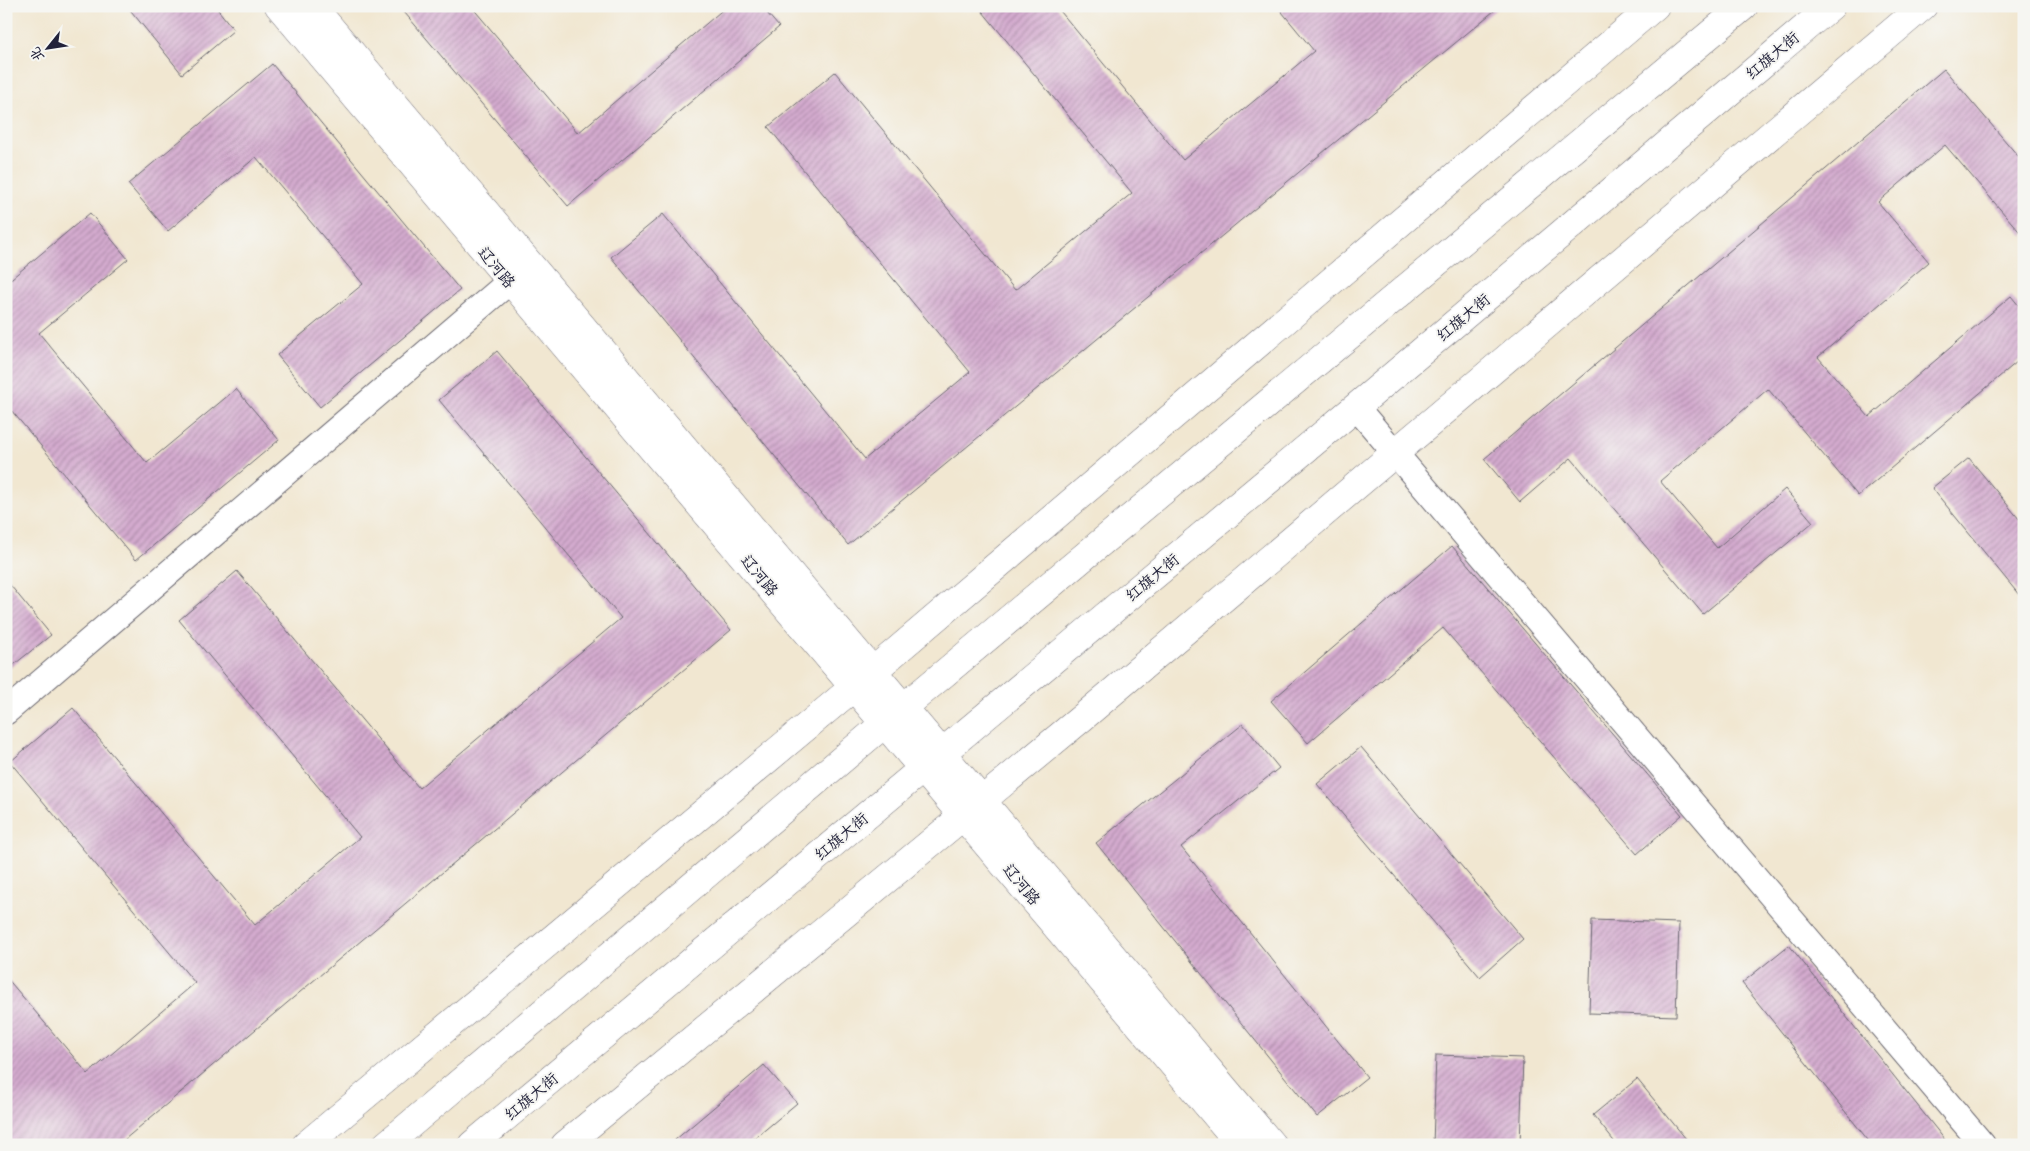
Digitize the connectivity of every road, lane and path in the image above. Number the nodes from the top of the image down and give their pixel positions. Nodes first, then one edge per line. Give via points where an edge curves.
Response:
1 (278, 6) edge
2 (312, 6) edge
3 (1654, 6) edge
4 (1744, 6) edge
5 (1831, 6) edge
6 (1923, 6) edge
7 (509, 282) junction
8 (1356, 407) junction
9 (1394, 453) junction
10 (864, 678) junction
11 (6, 712) edge
12 (895, 715) junction
13 (933, 760) junction
14 (973, 808) junction
15 (306, 1145) edge
16 (386, 1145) edge
17 (472, 1145) edge
18 (565, 1145) edge
19 (1241, 1145) edge
20 (1272, 1145) edge
21 (1982, 1145) edge

1 - 7 main road, 辽河路
2 - 10 main road, 辽河路
3 - 10 main road
4 - 12 main road
5 - 8 main road, 红旗大街
6 - 9 main road
7 - 10 main road, 辽河路
7 - 11 street
8 - 9 street
8 - 13 main road, 红旗大街
9 - 14 main road
9 - 21 street
10 - 12 main road, 辽河路
10 - 15 main road
12 - 13 main road, 辽河路
12 - 16 main road
13 - 14 main road, 辽河路
13 - 17 main road, 红旗大街
14 - 18 main road
14 - 19 main road, 辽河路
14 - 20 main road, 辽河路

